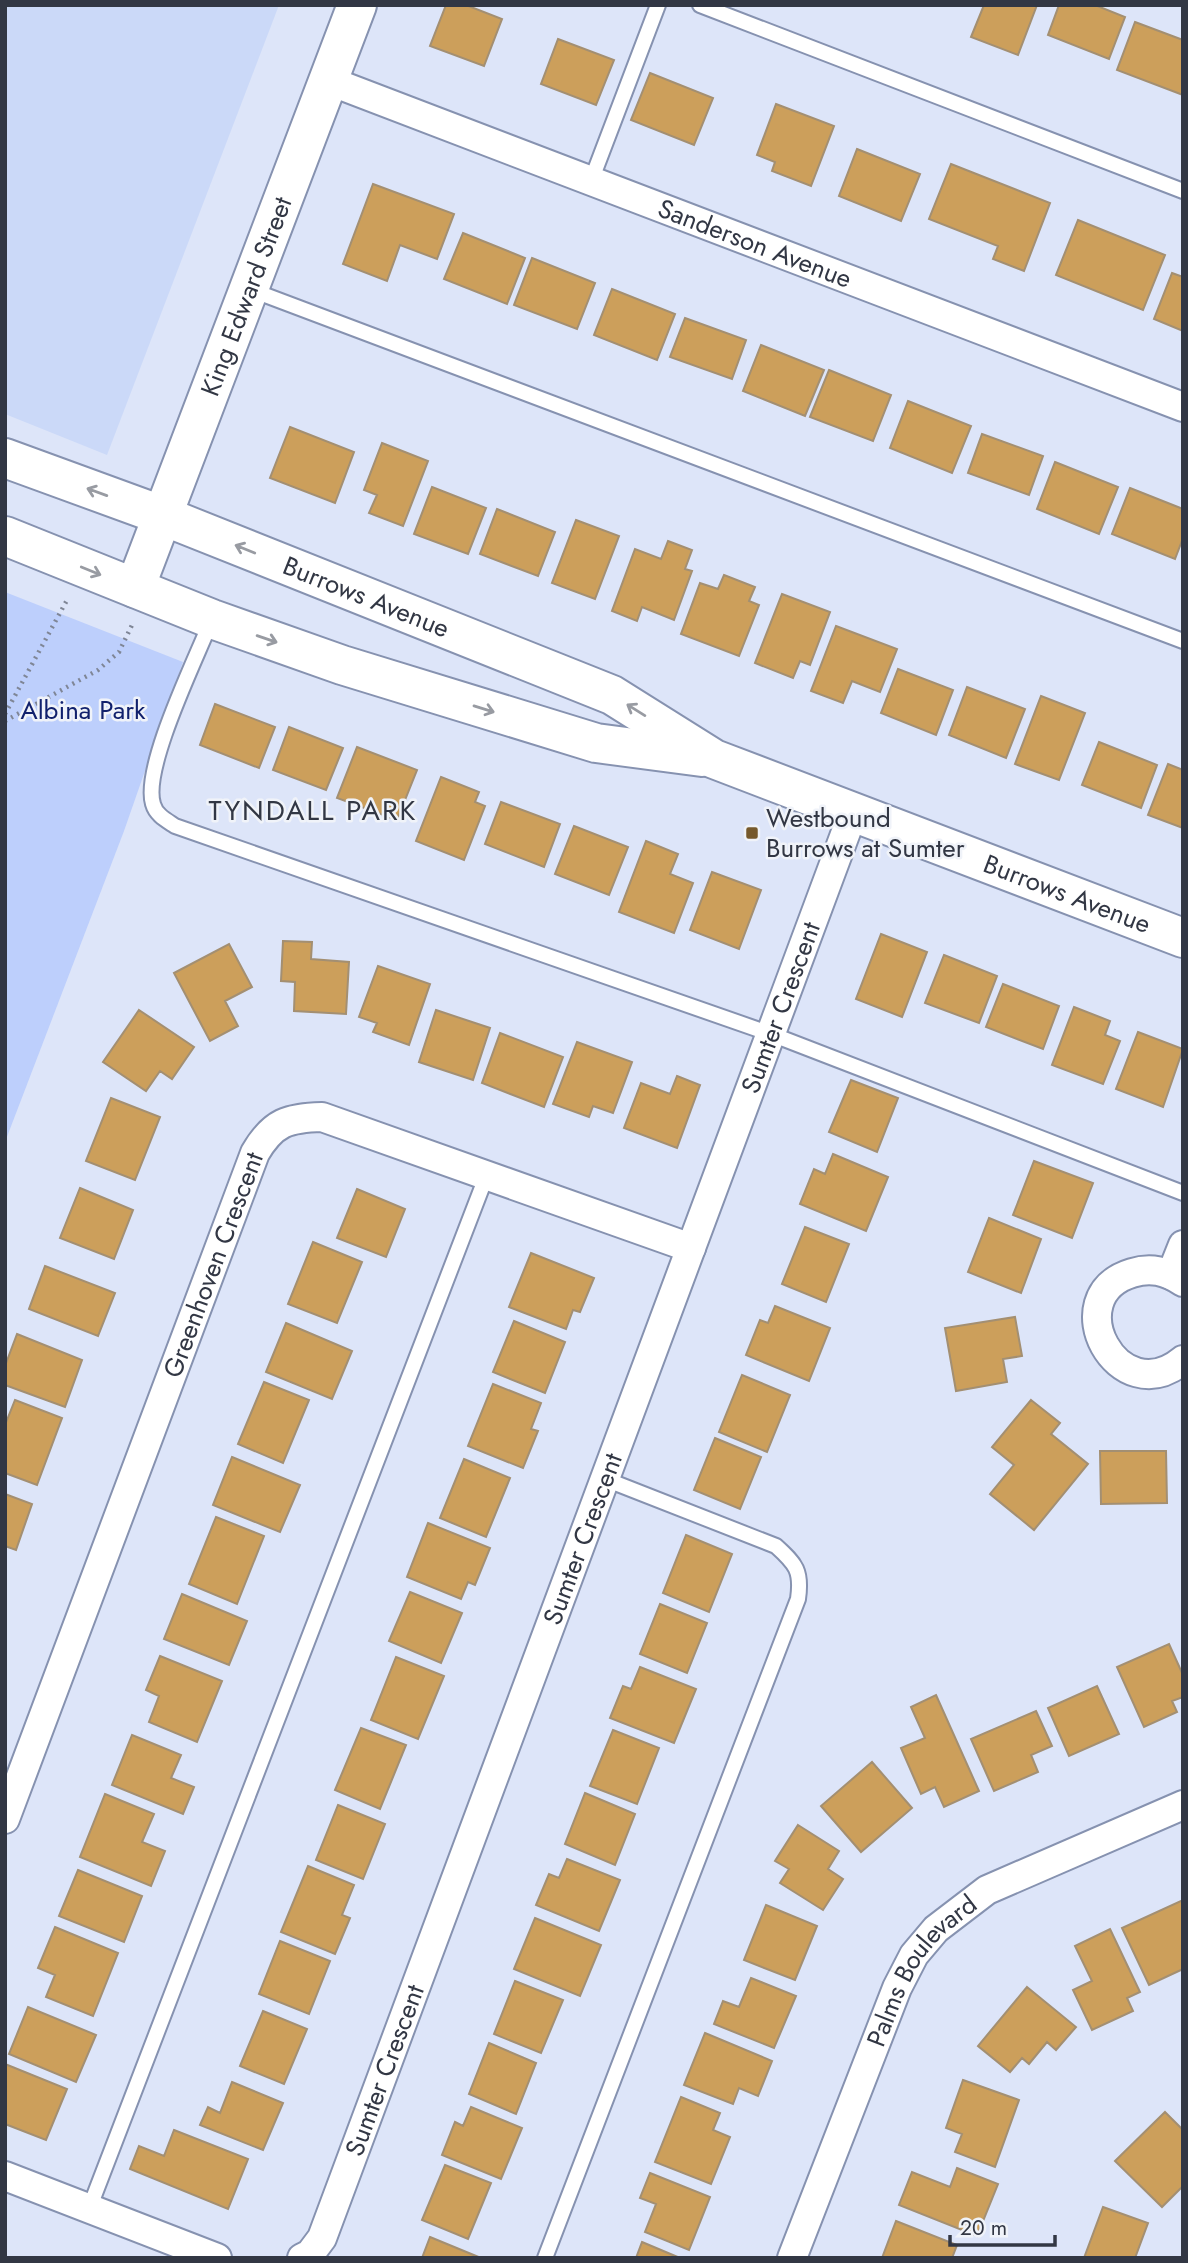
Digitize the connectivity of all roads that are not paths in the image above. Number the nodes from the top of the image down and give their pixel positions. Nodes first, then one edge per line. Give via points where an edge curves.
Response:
1 (356, 5) edge
2 (659, 5) edge
3 (700, 5) edge
4 (327, 80) junction
5 (591, 181) junction
6 (1183, 191) edge
7 (248, 289) junction
8 (1183, 407) edge
9 (5, 458) edge
10 (161, 516) junction
11 (5, 536) edge
12 (135, 589) junction
13 (212, 619) junction
14 (1183, 641) edge
15 (715, 759) junction
16 (853, 813) junction
17 (1183, 938) edge
18 (771, 1034) junction
19 (486, 1177) junction
20 (1183, 1193) edge
21 (1183, 1245) edge
22 (691, 1248) junction
23 (1177, 1278) edge
24 (1183, 1360) edge
25 (605, 1479) junction
26 (1183, 1805) edge
27 (5, 1819) edge
28 (5, 2176) edge
29 (89, 2209) junction
30 (217, 2258) edge
31 (302, 2258) edge
32 (545, 2258) edge
33 (792, 2258) edge

1 - 4 street, King Edward Street
2 - 5 lane
3 - 6 lane
4 - 5 street, Sanderson Avenue
4 - 7 street, King Edward Street
5 - 8 street, Sanderson Avenue
7 - 10 street, King Edward Street
7 - 14 lane
10 -> 9 street, Burrows Avenue
10 - 12 street, King Edward Street
15 -> 10 street, Burrows Avenue via 612,695
11 -> 12 street, Burrows Avenue
12 - 13 street, Burrows Avenue
13 -> 15 street, Burrows Avenue via 342,665 596,743
13 - 18 lane via 152,771 156,813 202,837
15 - 16 street, Burrows Avenue
16 - 17 street, Burrows Avenue
16 - 18 street, Sumter Crescent
18 - 20 lane
18 - 22 street, Sumter Crescent
19 - 22 street, Greenhoven Crescent
19 - 27 street, Greenhoven Crescent via 322,1117 282,1123 267,1134
19 - 29 lane
21 - 23 street
22 - 25 street, Sumter Crescent
23 - 24 street via 1144,1269 1123,1276 1098,1308 1096,1323 1108,1354 1134,1371 1162,1371
25 - 31 street, Sumter Crescent via 321,2238
25 - 32 lane via 776,1546 793,1562 801,1580 798,1599
26 - 33 street, Palms Boulevard via 987,1890 936,1928 914,1955 897,1989
28 - 29 street
29 - 30 street

